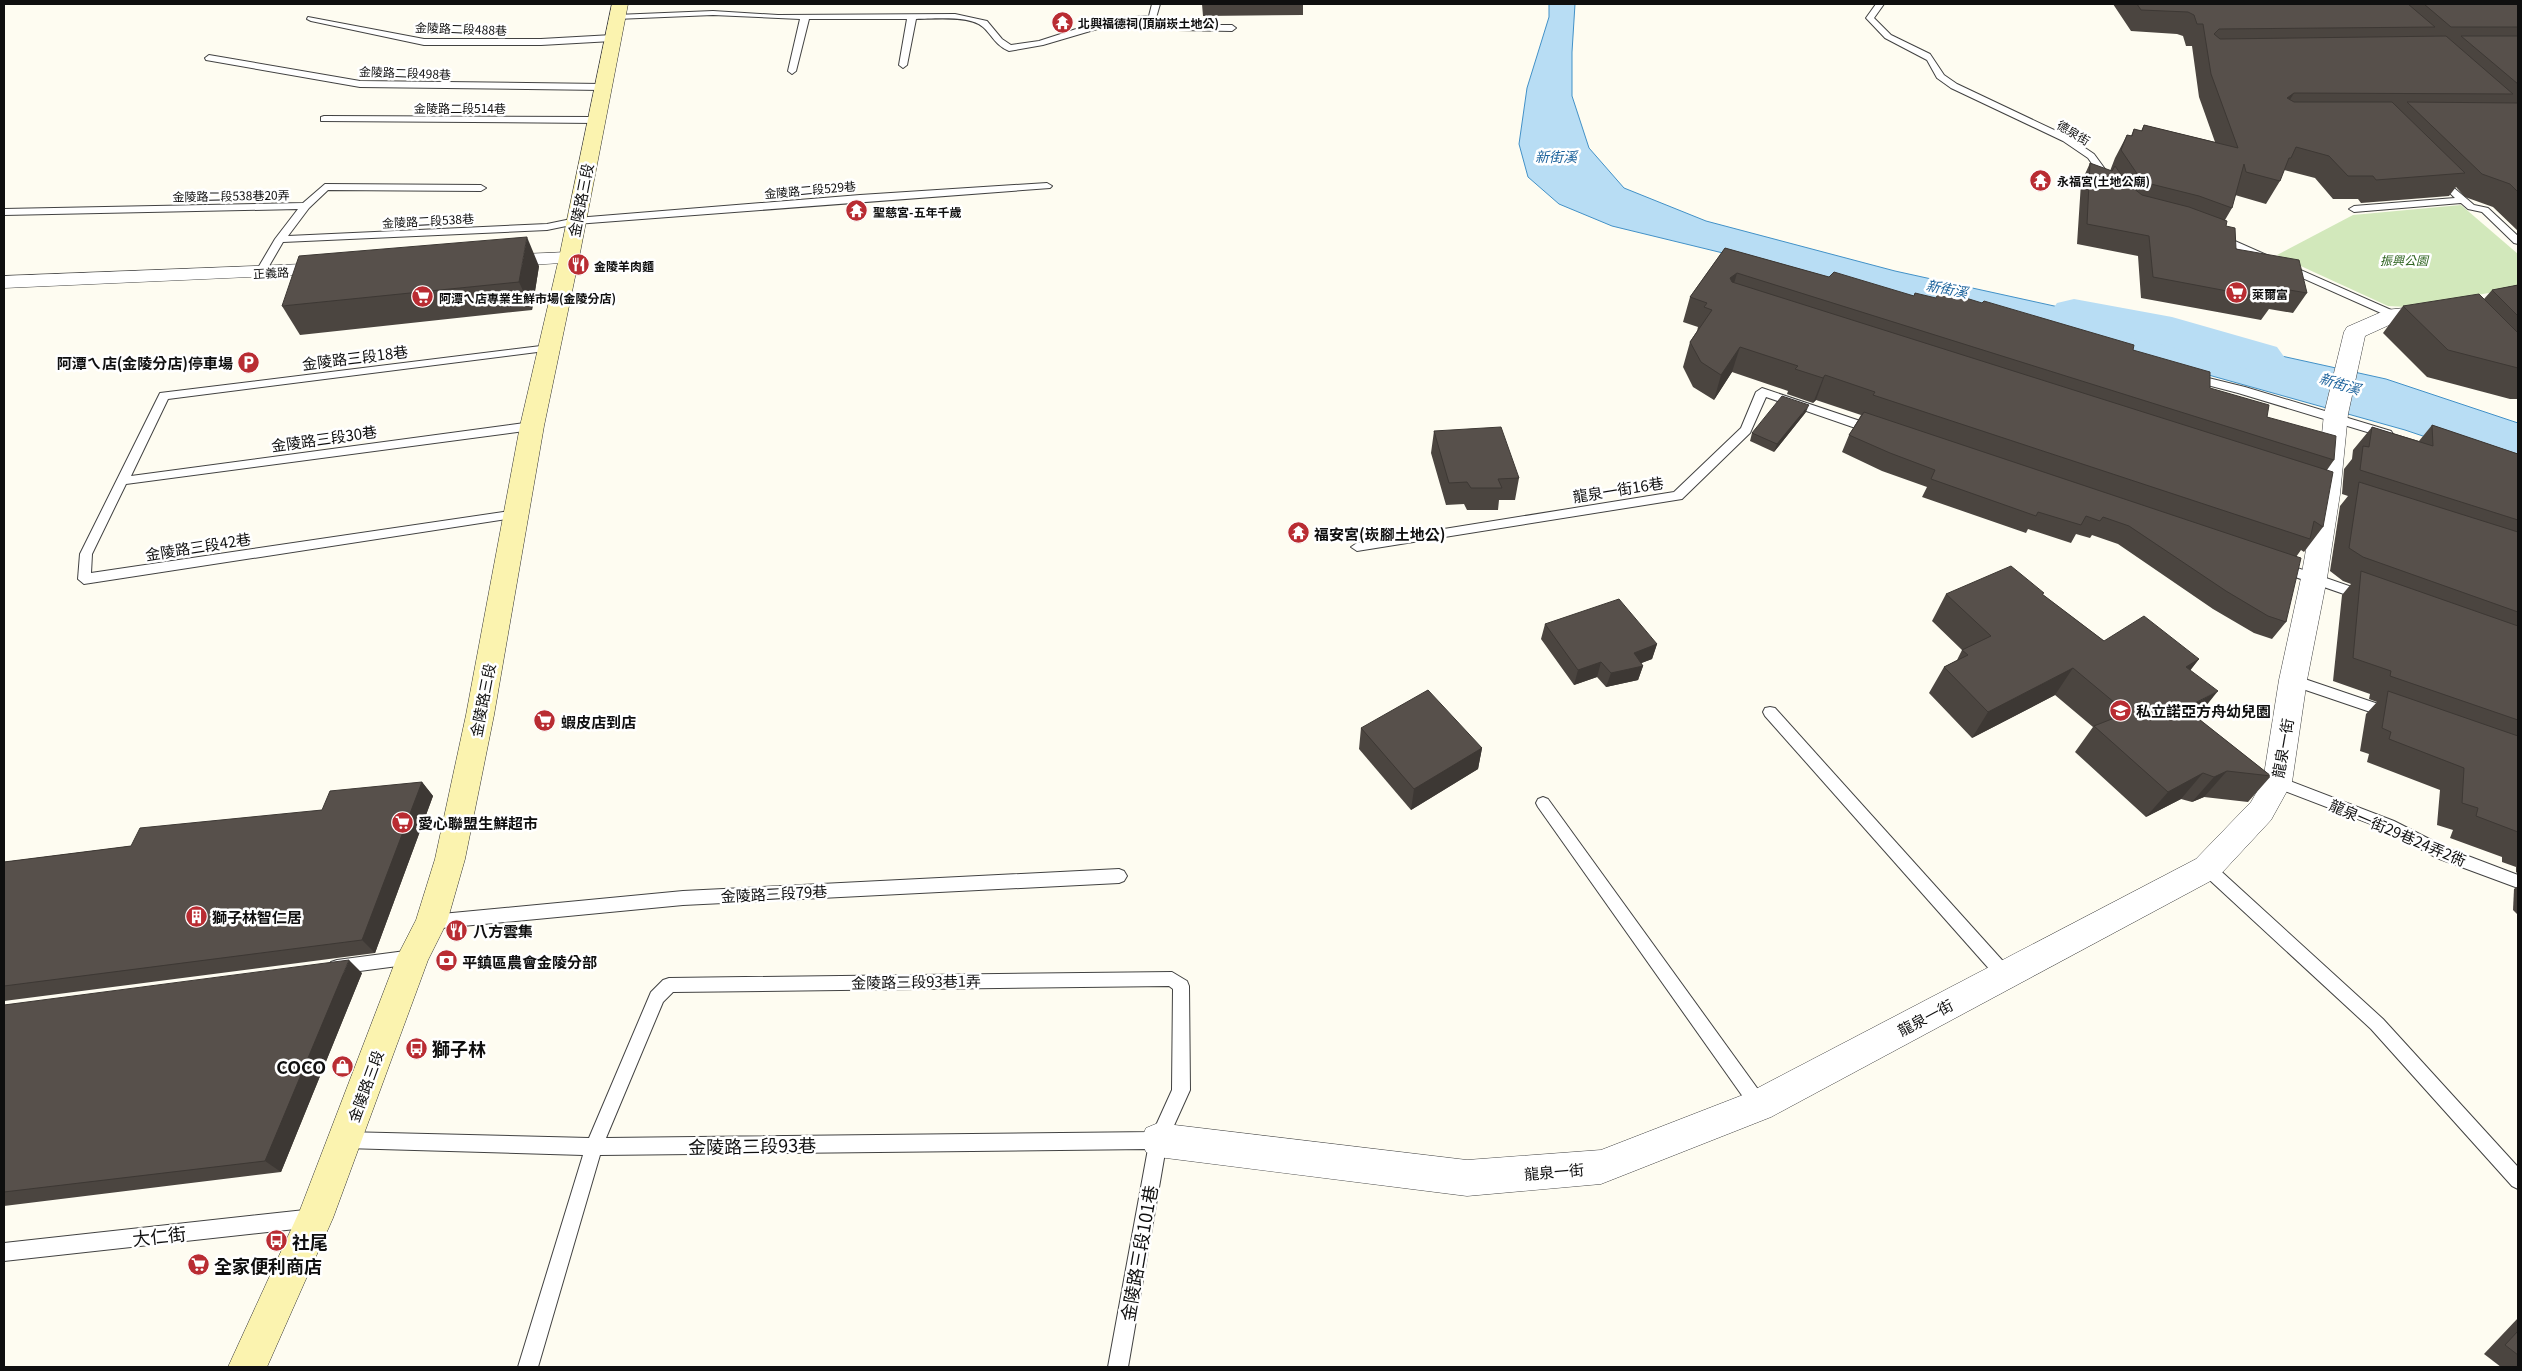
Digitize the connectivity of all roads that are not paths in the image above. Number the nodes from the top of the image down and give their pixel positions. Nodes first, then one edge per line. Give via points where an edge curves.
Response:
1 (1156, 4) edge
2 (1880, 4) edge
3 (912, 16) junction
4 (805, 17) junction
5 (311, 19) dead end
6 (1152, 19) junction
7 (616, 20) edge
8 (1232, 28) dead end
9 (209, 58) dead end
10 (903, 66) dead end
11 (792, 71) dead end
12 (602, 87) junction
13 (324, 119) dead end
14 (596, 120) junction
15 (2434, 174) edge
16 (1047, 186) dead end
17 (2113, 187) edge
18 (481, 188) dead end
19 (2461, 200) junction
20 (306, 206) junction
21 (2354, 210) dead end
22 (4, 212) edge
23 (576, 221) junction
24 (2209, 233) edge
25 (280, 239) junction
26 (2518, 241) edge
27 (569, 258) junction
28 (479, 262) edge
29 (349, 268) edge
30 (260, 273) junction
31 (4, 282) edge
32 (2455, 309) edge
33 (2394, 315) junction
34 (549, 348) junction
35 (2184, 376) edge
36 (164, 396) joint
37 (2336, 417) junction
38 (532, 426) junction
39 (1884, 433) edge
40 (2402, 438) edge
41 (121, 481) junction
42 (516, 514) junction
43 (1357, 547) dead end
44 (2267, 562) edge
45 (2314, 578) junction
46 (2379, 601) edge
47 (2293, 680) junction
48 (1770, 712) dead end
49 (2405, 720) edge
50 (2277, 782) junction
51 (1542, 803) dead end
52 (2208, 868) junction
53 (1118, 876) dead end
54 (2518, 882) edge
55 (431, 922) junction
56 (413, 957) junction
57 (325, 969) edge
58 (2005, 976) junction
59 (1759, 1105) junction
60 (345, 1140) junction
61 (1158, 1140) junction
62 (594, 1147) junction
63 (2518, 1180) edge
64 (315, 1218) junction
65 (4, 1252) edge
66 (246, 1367) edge
67 (528, 1367) edge
68 (1118, 1367) edge

1 - 6 lane
2 - 17 lane, 德泉街 via 1870,18 1879,32 1891,41 1924,53 1935,63 1939,75 1954,86 2066,139 2091,156
3 - 4 lane, 金陵路二段488巷
3 - 6 lane, 金陵路二段488巷 via 956,16 984,22 1009,48 1041,43 1104,21 1131,17
3 - 10 lane
4 - 7 lane, 金陵路二段488巷 via 713,14
4 - 11 lane
5 - 7 lane, 金陵路二段488巷 via 424,42 541,42
6 - 8 lane via 1178,27
7 - 12 main road, 金陵路三段
9 - 12 lane, 金陵路二段498巷 via 360,84
12 - 14 main road, 金陵路三段
13 - 14 lane, 金陵路二段514巷
14 - 23 main road, 金陵路三段
15 - 19 lane
16 - 23 lane, 金陵路二段529巷
18 - 20 lane, 金陵路二段538巷20弄 via 325,187
19 - 21 lane
19 - 26 lane via 2485,210
20 - 22 lane, 金陵路二段538巷20弄
20 - 25 lane
23 - 25 lane, 金陵路二段538巷 via 547,227
23 - 27 main road, 金陵路三段
24 - 33 lane
25 - 30 lane
27 - 28 street
27 - 34 main road, 金陵路三段
29 - 30 street, 正義路
30 - 31 street, 正義路
32 - 33 street
33 - 37 street, 龍泉一街 via 2355,332
34 - 36 lane, 金陵路三段18巷
34 - 38 main road, 金陵路三段
35 - 37 lane
36 - 41 lane, 金陵路三段42巷
37 - 40 lane
37 - 45 street, 龍泉一街
38 - 41 lane, 金陵路三段30巷
38 - 42 main road, 金陵路三段
39 - 43 lane, 龍泉一街16巷 via 1762,392 1746,430 1678,496
41 - 42 lane, 金陵路三段42巷 via 86,554 84,580
42 - 55 main road, 金陵路三段 via 450,859
44 - 45 lane
45 - 46 lane
45 - 47 street, 龍泉一街
47 - 49 lane
47 - 50 street, 龍泉一街
48 - 58 lane
50 - 52 street, 龍泉一街 via 2261,811
50 - 54 lane, 龍泉一街29巷24弄2衖 via 2389,825 2442,852
51 - 59 lane
52 - 58 street, 龍泉一街
52 - 63 lane via 2377,1024
53 - 55 lane, 金陵路三段79巷 via 683,898
55 - 56 main road, 金陵路三段
56 - 57 lane
56 - 60 main road, 金陵路三段
58 - 59 street, 龍泉一街
59 - 61 street, 龍泉一街 via 1601,1167 1467,1178
60 - 62 lane, 金陵路三段93巷
60 - 64 main road, 金陵路三段
61 - 62 lane, 金陵路三段93巷
61 - 62 lane, 金陵路三段93巷1弄 via 1181,1090 1181,986 1172,979 699,983 670,985 657,997
61 - 68 lane, 金陵路三段101巷
62 - 67 lane
64 - 65 lane, 大仁街
64 - 66 main road, 金陵路三段

